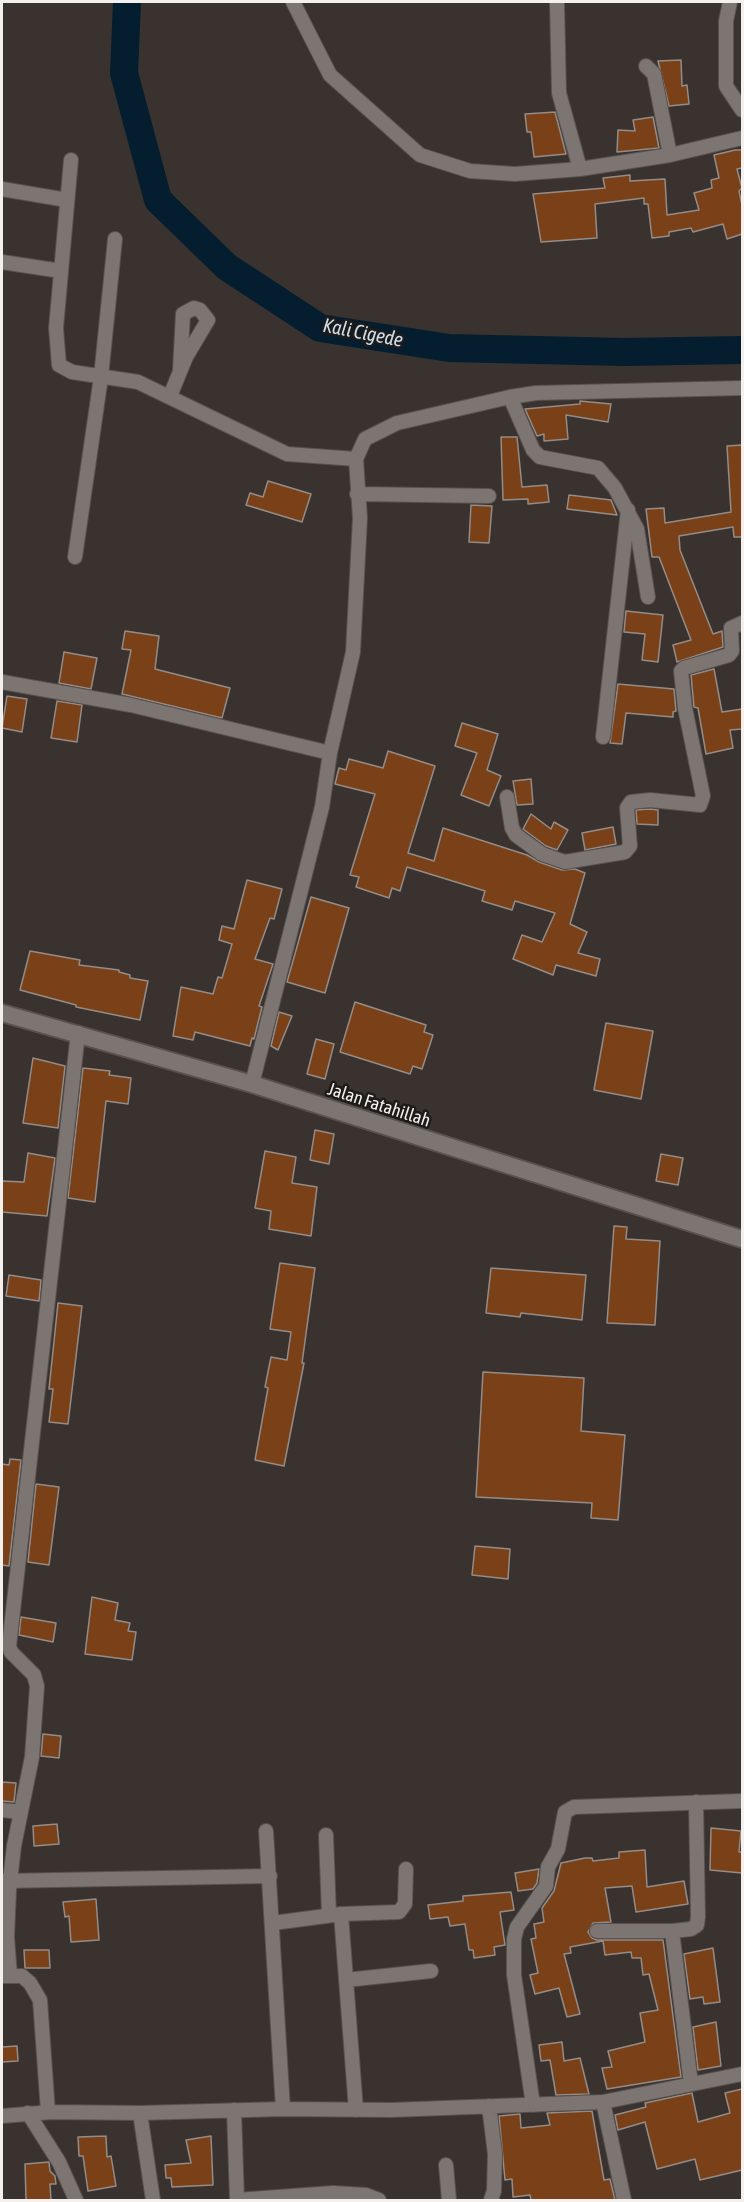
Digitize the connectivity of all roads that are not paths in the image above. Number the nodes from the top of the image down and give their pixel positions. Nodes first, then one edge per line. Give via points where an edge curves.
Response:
1 (293, 2) edge
2 (557, 2) edge
3 (730, 2) edge
4 (646, 66) dead end
5 (742, 110) edge
6 (742, 138) edge
7 (670, 155) junction
8 (70, 160) dead end
9 (580, 169) junction
10 (2, 189) edge
11 (67, 200) junction
12 (115, 239) dead end
13 (2, 262) edge
14 (61, 271) junction
15 (180, 370) dead end
16 (101, 377) junction
17 (742, 388) edge
18 (170, 396) junction
19 (510, 397) junction
20 (356, 459) junction
21 (357, 494) junction
22 (489, 496) dead end
23 (628, 508) junction
24 (75, 557) dead end
25 (648, 597) dead end
26 (742, 623) edge
27 (2, 682) edge
28 (603, 737) dead end
29 (330, 753) junction
30 (507, 798) dead end
31 (2, 1013) edge
32 (78, 1033) junction
33 (252, 1084) junction
34 (742, 1239) edge
35 (7, 1619) edge
36 (6, 1652) edge
37 (742, 1801) edge
38 (696, 1803) junction
39 (2, 1810) edge
40 (20, 1812) junction
41 (266, 1831) dead end
42 (326, 1834) dead end
43 (406, 1869) dead end
44 (270, 1876) junction
45 (6, 1881) edge
46 (335, 1915) junction
47 (273, 1923) junction
48 (597, 1930) dead end
49 (672, 1931) junction
50 (431, 1971) dead end
51 (6, 1976) edge
52 (346, 1980) junction
53 (742, 2074) edge
54 (691, 2084) junction
55 (603, 2102) junction
56 (533, 2104) junction
57 (489, 2106) junction
58 (283, 2109) junction
59 (356, 2109) junction
60 (234, 2110) junction
61 (48, 2112) junction
62 (140, 2113) junction
63 (28, 2114) junction
64 (2, 2116) edge
65 (446, 2165) dead end
66 (333, 2197) edge
67 (76, 2200) edge
68 (153, 2200) edge
69 (237, 2200) edge
70 (379, 2200) edge
71 (449, 2200) edge
72 (491, 2200) edge
73 (624, 2200) edge

1 - 9 street via 330,75 420,155 470,171 515,174
2 - 9 street via 559,93
3 - 5 street via 726,21 726,86
4 - 7 street via 654,74
6 - 7 street
7 - 9 street
8 - 11 street
10 - 11 street
11 - 14 street
12 - 16 street
13 - 14 street
14 - 16 street via 56,359 63,369
15 - 18 street
16 - 18 street via 138,382
16 - 24 street
17 - 19 street
18 - 20 street via 287,454
19 - 20 street via 397,423 365,439
19 - 23 street via 533,450 540,457 598,468
20 - 21 street
21 - 22 street
21 - 29 street via 359,566 353,652
23 - 25 street via 637,529
23 - 28 street
26 - 30 street via 730,628 729,655 681,671 703,796 700,804 631,802 627,808 630,846 626,852 565,862 542,854 516,835
27 - 29 street via 132,705
29 - 33 street via 322,807
31 - 32 street, Jalan Fatahillah
32 - 33 street, Jalan Fatahillah
32 - 35 street
33 - 34 street, Jalan Fatahillah
35 - 36 street
36 - 40 street via 28,1667 36,1686 32,1757
37 - 38 street
38 - 49 street via 697,1924 691,1929
38 - 56 street via 574,1807 562,1816 558,1849 548,1867 546,1886 517,1927 514,1939 514,1975
39 - 40 street
40 - 45 street
41 - 44 street
42 - 46 street
43 - 46 street via 403,1910 394,1914
44 - 45 street
44 - 47 street
45 - 51 street
46 - 47 street
46 - 52 street
47 - 58 street
48 - 49 street
49 - 54 street
50 - 52 street
51 - 61 street via 22,1976 40,2000
52 - 59 street
53 - 54 street
54 - 55 street
55 - 56 street
55 - 73 street
56 - 57 street
57 - 59 street
57 - 72 street via 495,2154
58 - 59 street
58 - 60 street
60 - 62 street
60 - 69 street
61 - 62 street
61 - 63 street
62 - 68 street
63 - 64 street
63 - 67 street via 59,2162
65 - 71 street
66 - 69 street
66 - 70 street via 366,2195

